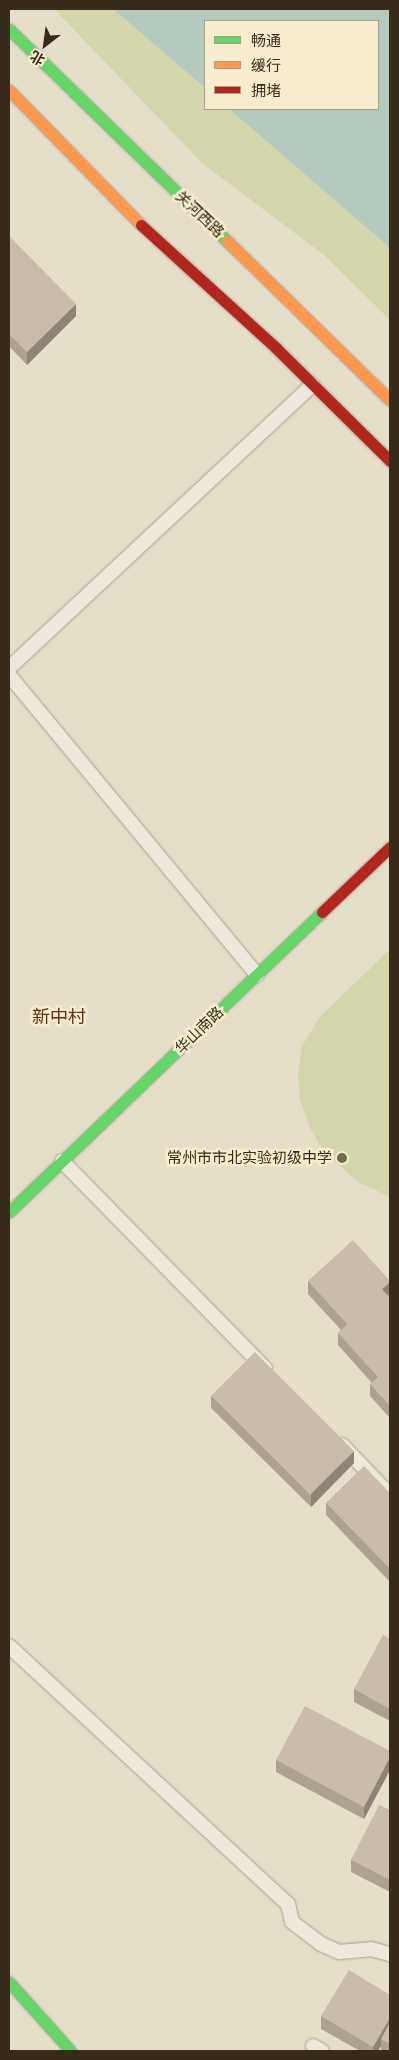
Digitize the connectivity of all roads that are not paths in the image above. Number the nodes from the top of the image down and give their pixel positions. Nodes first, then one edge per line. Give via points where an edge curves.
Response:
1 (9, 29) edge
2 (9, 90) edge
3 (313, 385) junction
4 (390, 400) edge
5 (390, 461) edge
6 (9, 668) edge
7 (9, 675) edge
8 (390, 847) edge
9 (257, 975) junction
10 (62, 1161) junction
11 (9, 1212) edge
12 (279, 1381) edge
13 (334, 1438) edge
14 (390, 1495) edge
15 (9, 1646) edge
16 (390, 1954) edge
17 (9, 1982) edge
18 (71, 2051) edge

1 - 4 main road, 关河西路
2 - 3 main road via 169,252
3 - 5 main road
3 - 6 lane
7 - 9 lane
8 - 9 main road, 华山南路
9 - 10 main road, 华山南路
10 - 11 main road, 华山南路
10 - 12 lane
13 - 14 lane
15 - 16 lane via 288,1904 292,1922 321,1944 339,1952 371,1949
17 - 18 main road

